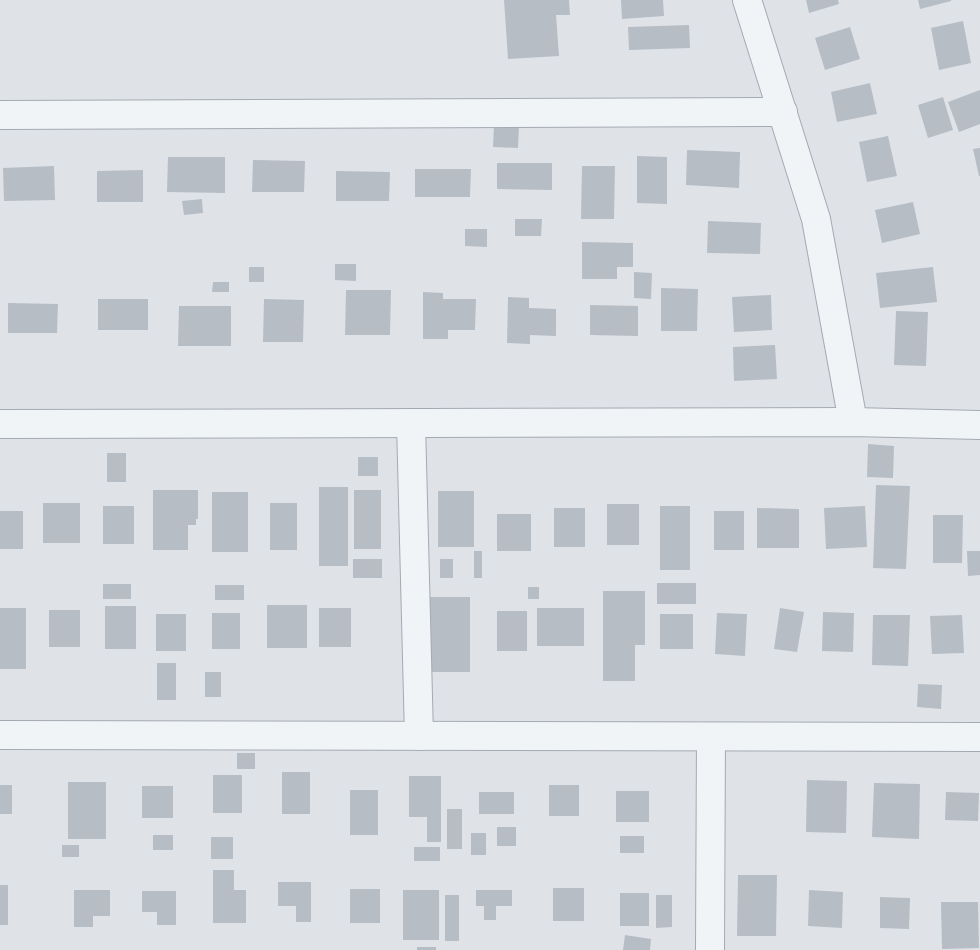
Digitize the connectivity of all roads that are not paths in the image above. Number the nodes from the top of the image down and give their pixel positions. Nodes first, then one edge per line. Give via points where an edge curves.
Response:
1 (746, 0) edge
2 (783, 112) junction
3 (0, 115) edge
4 (853, 422) junction
5 (411, 423) junction
6 (0, 424) edge
7 (980, 425) edge
8 (0, 735) edge
9 (419, 736) junction
10 (711, 737) junction
11 (980, 737) edge
12 (710, 950) edge

1 - 2 street
2 - 3 street
2 - 4 street via 816,219
4 - 5 street
4 - 7 street
5 - 6 street
5 - 9 street
8 - 9 street
9 - 10 street
10 - 11 street
10 - 12 street

